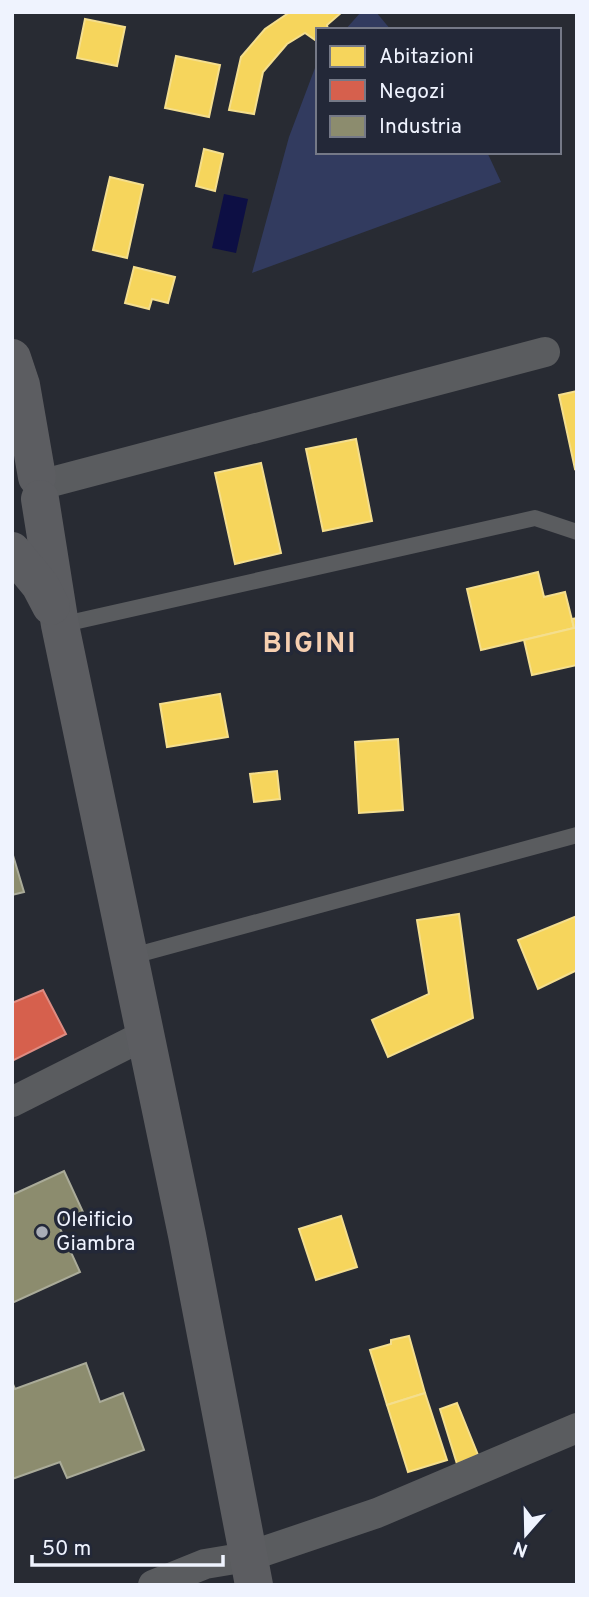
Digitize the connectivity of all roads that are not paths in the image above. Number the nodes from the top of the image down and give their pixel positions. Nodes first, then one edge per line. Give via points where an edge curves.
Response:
1 (545, 352) dead end
2 (12, 358) edge
3 (32, 479) edge
4 (577, 532) edge
5 (12, 535) edge
6 (12, 551) edge
7 (60, 625) junction
8 (577, 835) edge
9 (129, 957) junction
10 (145, 1035) junction
11 (12, 1102) edge
12 (577, 1428) edge
13 (251, 1571) edge
14 (153, 1585) edge

1 - 3 street
2 - 3 main road
3 - 5 main road via 36,513 27,526
3 - 7 main road
4 - 7 lane via 535,518
6 - 7 main road via 40,585
7 - 9 main road
8 - 9 lane
9 - 10 main road
10 - 11 street
10 - 13 main road
12 - 13 street
13 - 14 street via 205,1564

